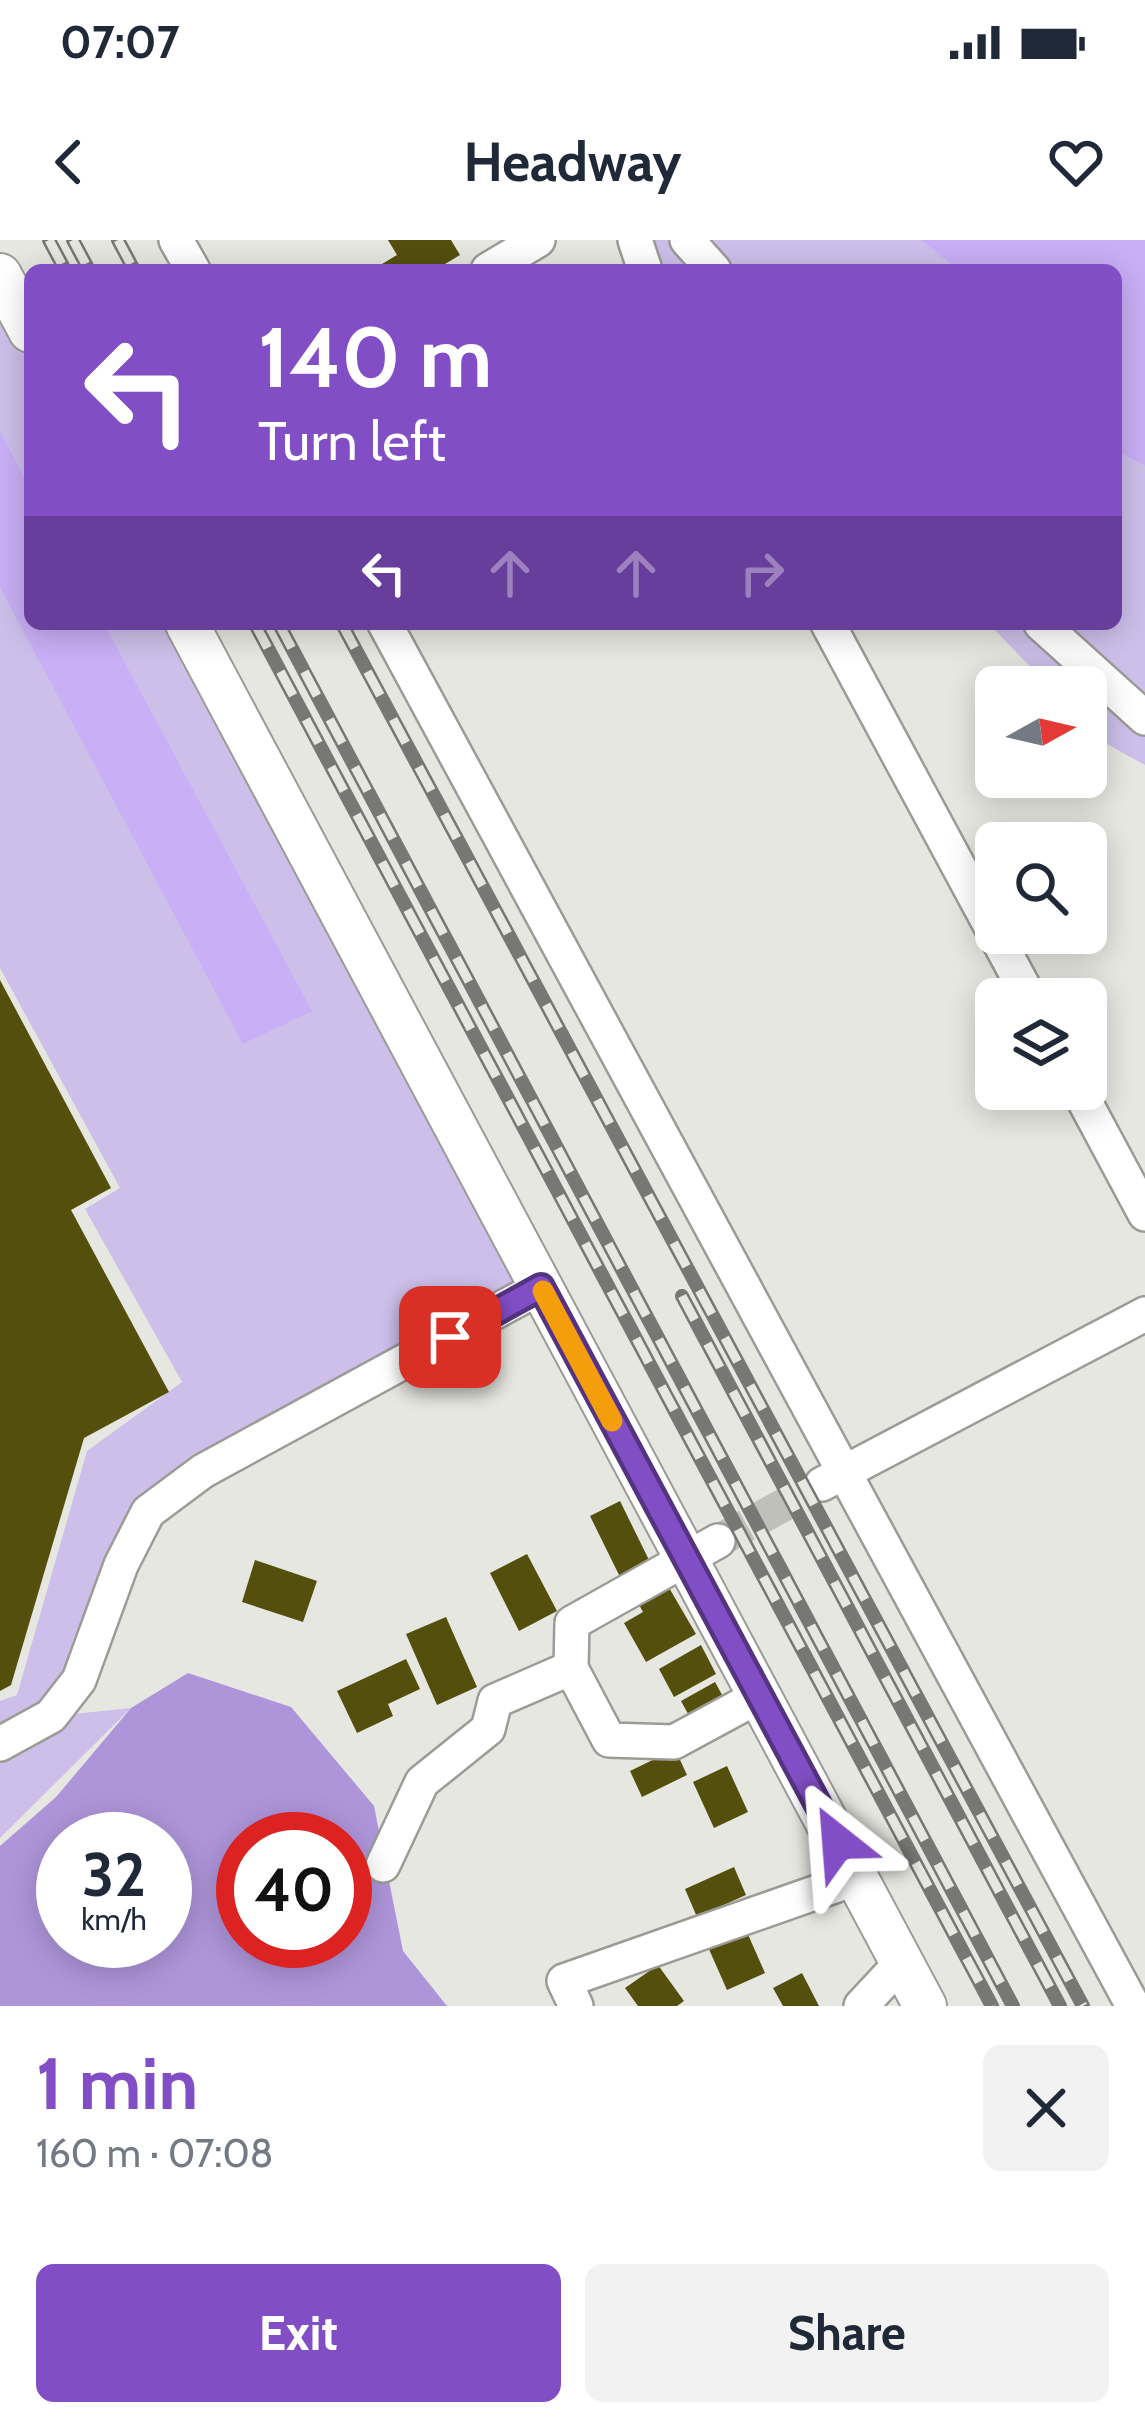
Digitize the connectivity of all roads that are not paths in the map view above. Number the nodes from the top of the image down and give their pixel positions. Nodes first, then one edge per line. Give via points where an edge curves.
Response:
1 (538, 240) edge
2 (687, 240) edge
3 (498, 264) edge
4 (709, 264) edge
5 (0, 274) edge
6 (24, 320) edge
7 (190, 630) edge
8 (388, 630) edge
9 (831, 630) edge
10 (1048, 630) edge
11 (1145, 718) edge
12 (1019, 978) edge
13 (1089, 1110) edge
14 (1145, 1214) edge
15 (541, 1287) junction
16 (1145, 1314) edge
17 (832, 1478) junction
18 (702, 1550) junction
19 (571, 1668) junction
20 (759, 1696) junction
21 (0, 1744) edge
22 (383, 1865) dead end
23 (857, 1878) junction
24 (902, 1962) junction
25 (1137, 2002) edge
26 (576, 2006) edge
27 (861, 2006) edge
28 (925, 2006) edge

1 - 3 street
2 - 4 street
5 - 6 street
7 - 15 street
8 - 17 street
9 - 12 street
10 - 11 street
13 - 14 street
15 - 18 street
15 - 21 street via 202,1471 148,1512 79,1680 51,1716
16 - 17 street
17 - 25 street
18 - 19 street via 572,1623
18 - 20 street
19 - 20 street via 610,1740 674,1742
19 - 22 street via 495,1701 488,1729 422,1783
20 - 23 street
23 - 24 street
23 - 26 street via 564,1981
24 - 27 street
24 - 28 street

